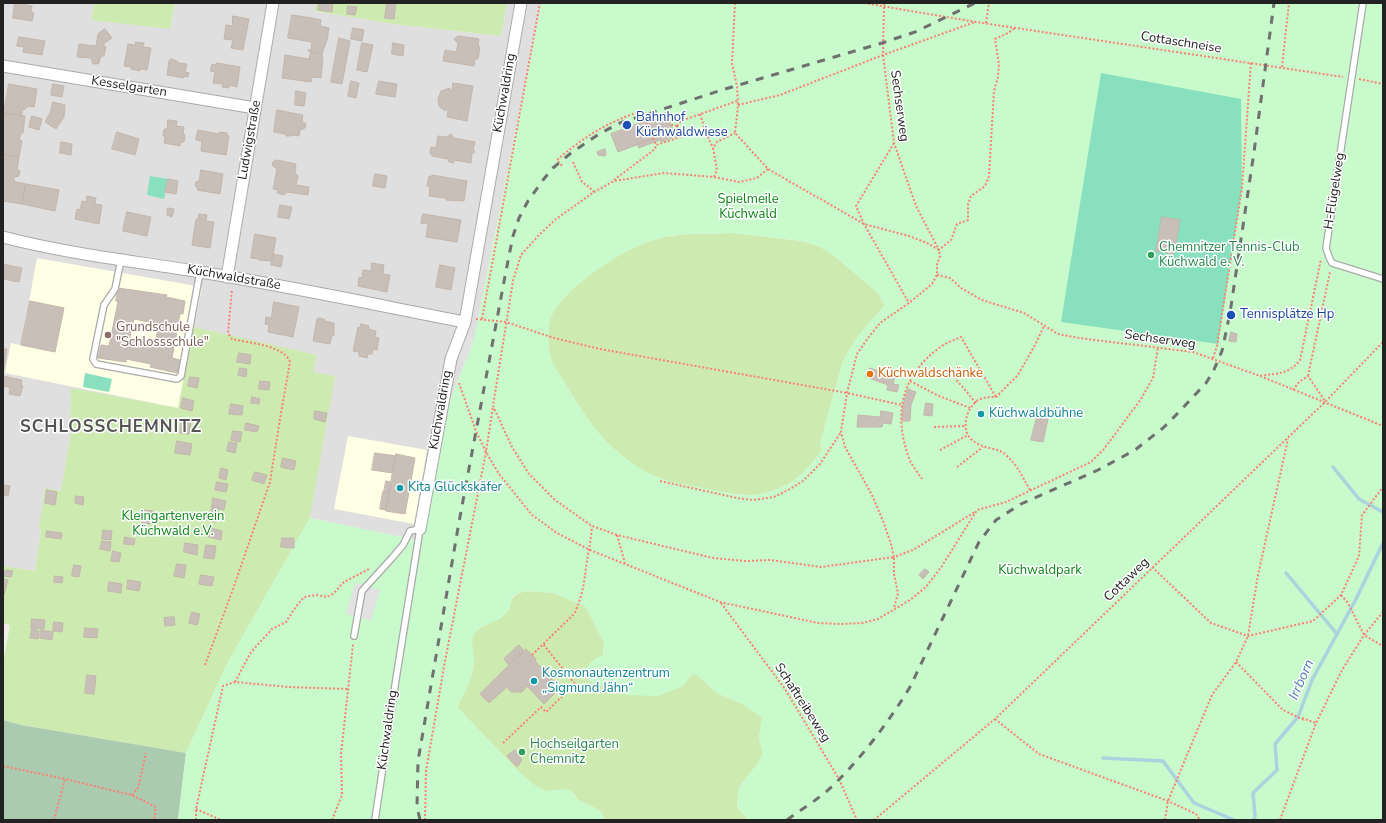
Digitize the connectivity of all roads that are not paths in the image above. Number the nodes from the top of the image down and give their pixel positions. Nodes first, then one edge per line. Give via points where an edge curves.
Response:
1 (273, 3) edge
2 (521, 3) edge
3 (1363, 3) edge
4 (3, 66) edge
5 (255, 108) junction
6 (3, 237) edge
7 (121, 260) junction
8 (200, 272) junction
9 (230, 277) junction
10 (1383, 279) edge
11 (465, 322) junction
12 (420, 529) junction
13 (354, 636) road end
14 (375, 820) edge

1 - 5 street, Ludwigstraße
2 - 11 street, Küchwaldring
3 - 10 lane, H-Flügelweg via 1326,248 1332,263
4 - 5 street, Kesselgarten
5 - 9 street, Ludwigstraße
6 - 7 street, Küchwaldstraße
7 - 8 street, Küchwaldstraße
7 - 8 lane via 115,290 104,305 93,360 96,364 177,379 181,376
8 - 9 street, Küchwaldstraße
9 - 11 street, Küchwaldstraße
11 - 12 street, Küchwaldring via 451,359
12 - 13 lane via 410,531 403,545 362,591
12 - 14 lane, Küchwaldring

